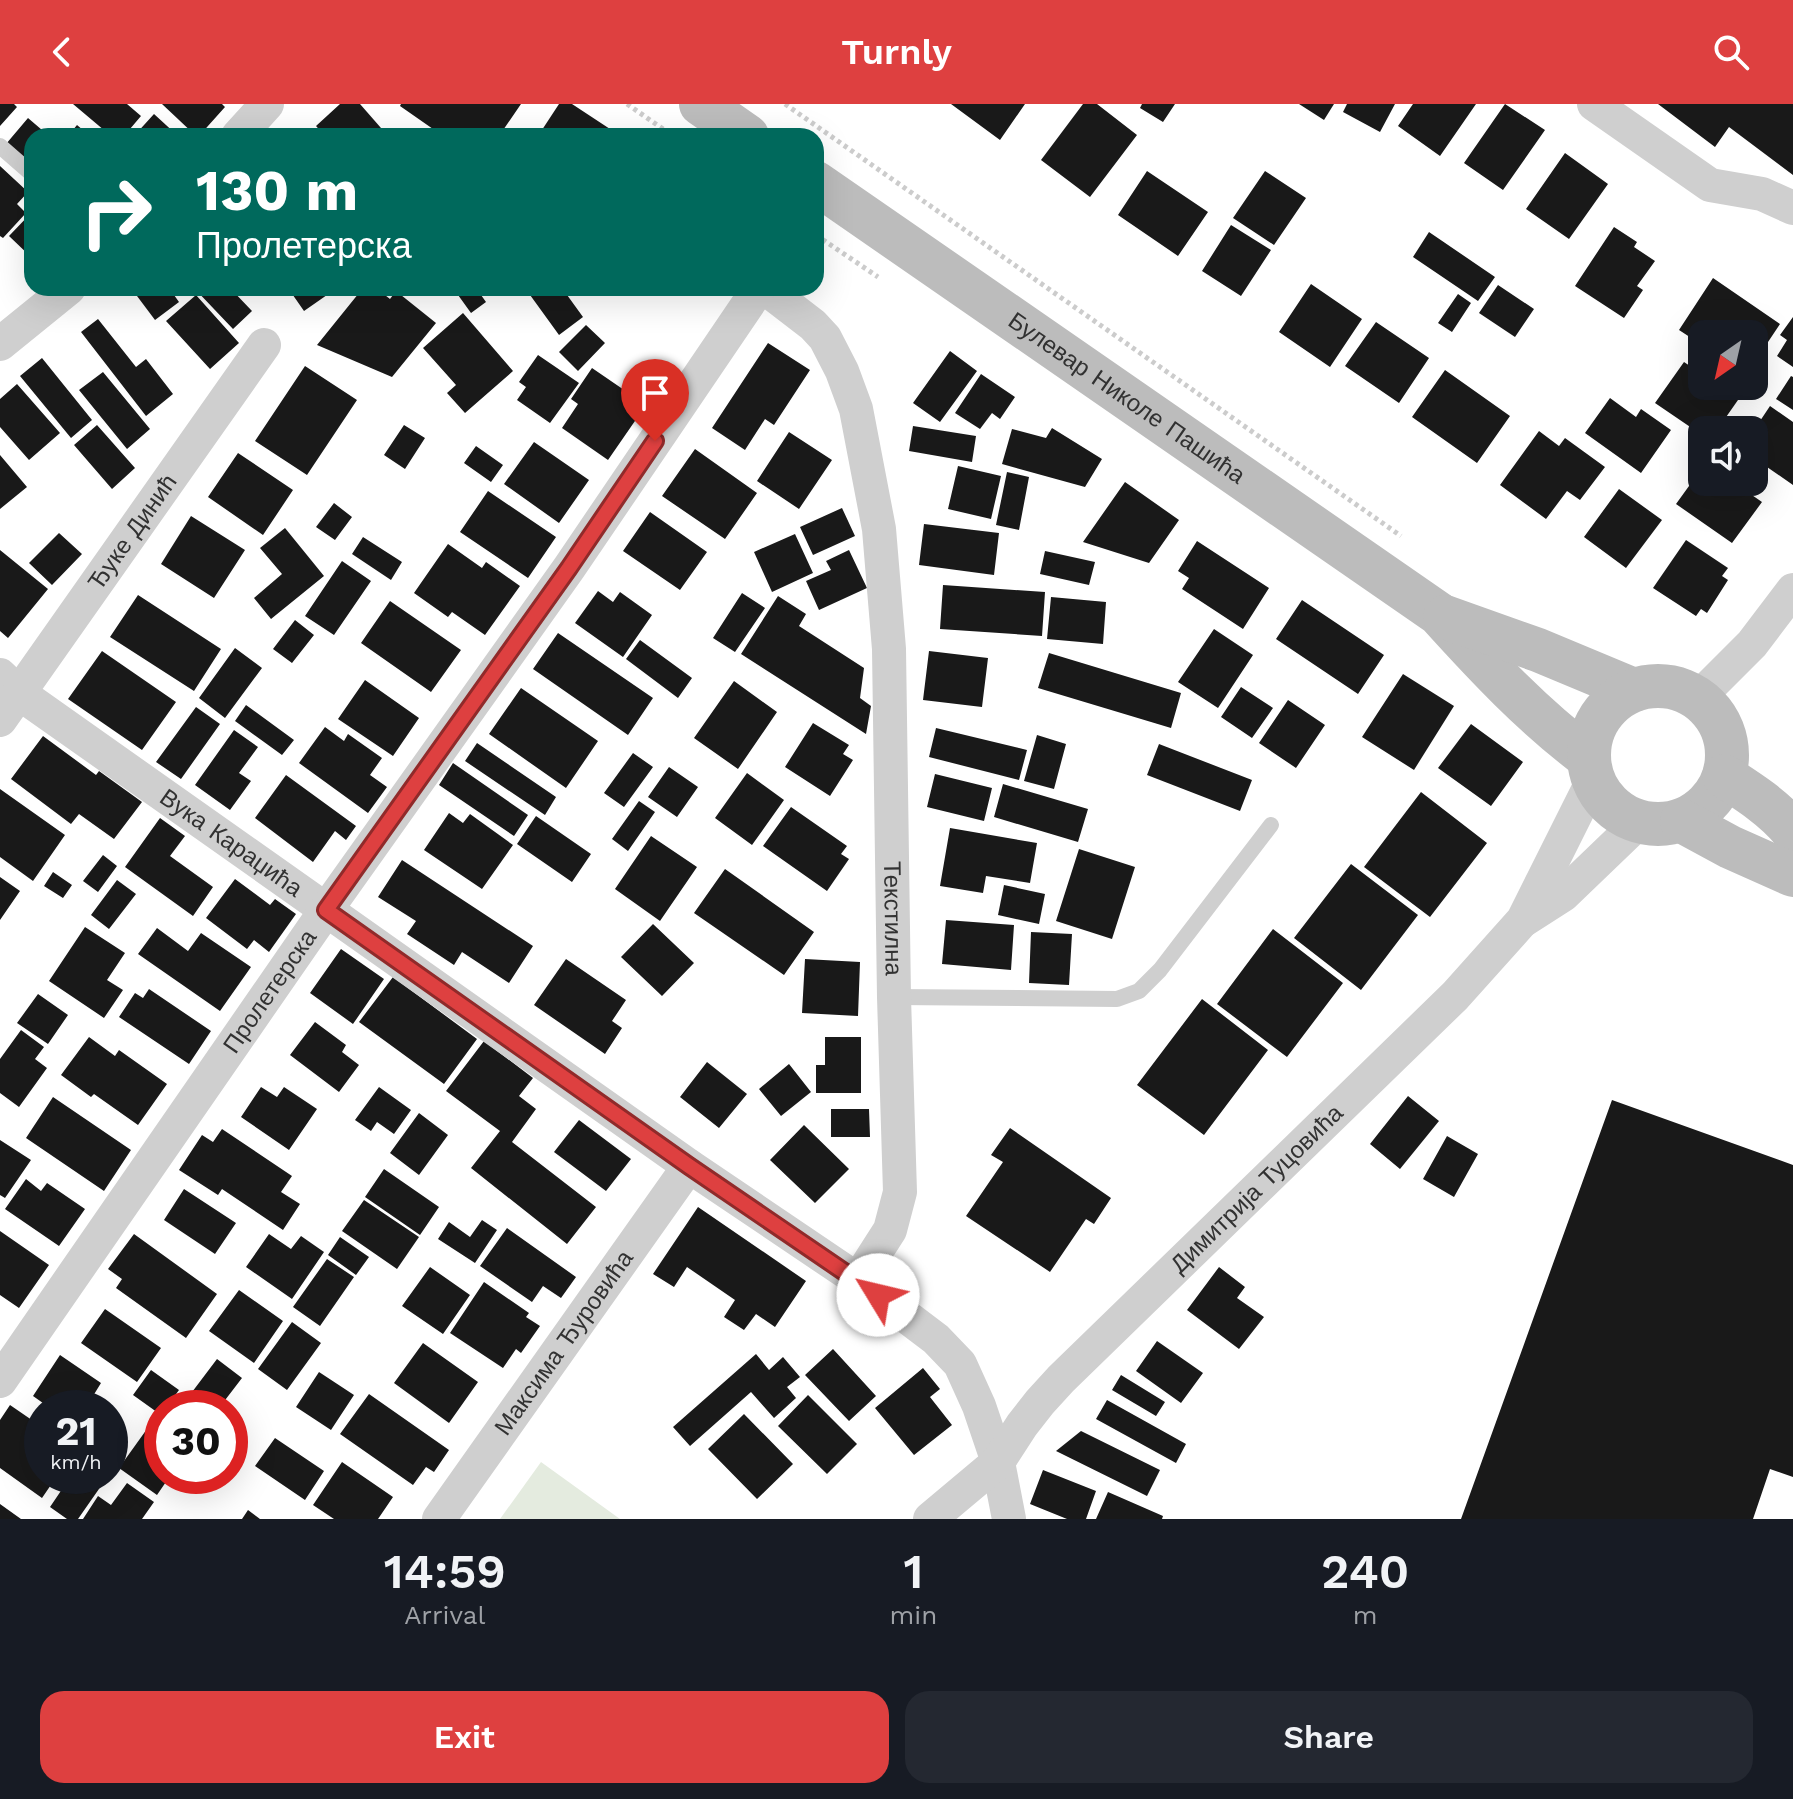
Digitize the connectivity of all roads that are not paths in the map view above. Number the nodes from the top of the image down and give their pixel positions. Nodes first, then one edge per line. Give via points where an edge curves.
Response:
1 (267, 104) edge
2 (701, 104) edge
3 (1594, 104) edge
4 (245, 128) edge
5 (736, 128) edge
6 (0, 146) edge
7 (24, 167) edge
8 (824, 195) edge
9 (1793, 208) edge
10 (59, 296) edge
11 (756, 296) edge
12 (773, 296) edge
13 (0, 344) edge
14 (264, 345) dead end
15 (1789, 604) edge
16 (1439, 614) junction
17 (1634, 690) junction
18 (6, 696) edge
19 (1697, 699) junction
20 (1591, 769) junction
21 (1724, 776) junction
22 (1660, 821) junction
23 (1271, 825) dead end
24 (1793, 831) edge
25 (1793, 875) edge
26 (326, 910) junction
27 (1523, 920) junction
28 (894, 997) junction
29 (689, 1166) junction
30 (858, 1280) junction
31 (0, 1381) edge
32 (998, 1462) junction
33 (439, 1519) edge
34 (930, 1519) edge
35 (1009, 1519) edge

1 - 4 street
2 - 5 main road
3 - 9 street via 1710,185 1762,194
6 - 7 lane
8 - 16 main road, Булевар Николе Пашића
10 - 13 street
11 - 26 street, Пролетерска
12 - 28 street, Текстилна via 825,338 842,371 856,409 879,529 889,649
14 - 18 street, Ђуке Динић
15 - 19 street
16 - 17 main road, Булевар Николе Пашића
16 - 20 main road, Булевар Николе Пашића via 1499,681
17 - 19 main road, Булевар Николе Пашића via 1678,689
17 - 20 main road via 1600,717 1591,737
18 - 26 street, Вука Караџића
19 - 21 main road via 1713,713 1723,733 1728,754
20 - 22 main road, Булевар Николе Пашића via 1604,798 1620,812
20 - 27 street, Димитрија Туцовића
21 - 22 main road via 1701,810
21 - 24 main road
22 - 25 main road, Булевар Николе Пашића
22 - 27 street, Димитрија Туцовића
23 - 28 lane via 1139,991 1117,999
26 - 29 street, Вука Караџића
26 - 31 street, Пролетерска
27 - 32 street, Димитрија Туцовића via 1455,996 1061,1379
28 - 30 street, Текстилна via 900,1192 890,1230
29 - 30 street, Вука Караџића
29 - 33 street, Максима Ђуровића
30 - 32 street via 936,1339 960,1364
32 - 34 street, Димитрија Туцовића
32 - 35 street

